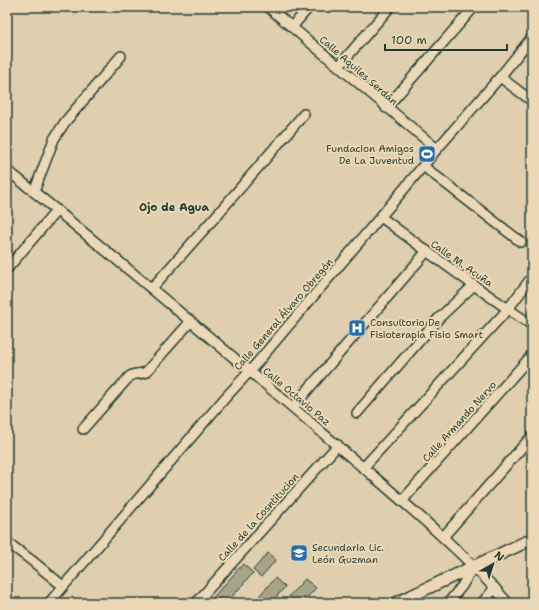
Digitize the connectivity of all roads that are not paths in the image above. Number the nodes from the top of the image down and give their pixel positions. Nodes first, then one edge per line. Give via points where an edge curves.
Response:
1 (268, 7) edge
2 (309, 7) edge
3 (390, 7) edge
4 (474, 7) edge
5 (292, 27) junction
6 (532, 37) edge
7 (121, 56) dead end
8 (339, 66) junction
9 (500, 77) junction
10 (532, 101) edge
11 (386, 108) junction
12 (304, 114) dead end
13 (437, 149) junction
14 (423, 166) junction
15 (7, 170) edge
16 (34, 192) junction
17 (57, 210) junction
18 (381, 217) junction
19 (521, 242) dead end
20 (427, 251) junction
21 (7, 269) edge
22 (532, 277) edge
23 (474, 285) junction
24 (152, 288) junction
25 (508, 309) junction
26 (191, 321) junction
27 (532, 324) edge
28 (532, 355) edge
29 (250, 371) junction
30 (293, 407) junction
31 (357, 413) dead end
32 (83, 429) dead end
33 (532, 436) edge
34 (338, 445) junction
35 (363, 468) junction
36 (402, 501) junction
37 (443, 537) junction
38 (532, 539) edge
39 (8, 544) edge
40 (473, 567) junction
41 (64, 586) junction
42 (495, 588) junction
43 (49, 603) edge
44 (196, 603) edge
45 (396, 603) edge
46 (448, 603) edge
47 (482, 603) edge
48 (508, 603) edge

1 - 5 street, Calle Aquiles Serdán
2 - 5 street
3 - 8 street
4 - 11 street
5 - 8 street, Calle Aquiles Serdán
6 - 9 street, Calle General Álvaro Obregón
7 - 16 street via 65,122 54,140
8 - 11 street, Calle Aquiles Serdán
9 - 10 street
9 - 13 street, Calle General Álvaro Obregón
11 - 13 street, Calle Aquiles Serdán
12 - 24 street
13 - 14 street, Calle General Álvaro Obregón
14 - 18 street, Calle General Álvaro Obregón
14 - 19 street
15 - 16 street, Calle Octavio Paz
16 - 17 street, Calle Octavio Paz
17 - 21 street
17 - 24 street, Calle Octavio Paz
18 - 20 street, Calle M. Acuña
18 - 29 street, Calle General Álvaro Obregón
20 - 23 street, Calle M. Acuña
20 - 30 street
22 - 25 street
23 - 25 street, Calle M. Acuña
23 - 31 street via 439,318
24 - 26 street, Calle Octavio Paz
25 - 27 street, Calle M. Acuña
25 - 35 street
26 - 29 street, Calle Octavio Paz
26 - 32 street via 146,372 129,376
28 - 36 street, Calle Armando Nervo
29 - 30 street, Calle Octavio Paz
29 - 41 street, Calle General Álvaro Obregón
30 - 34 street, Calle Octavio Paz
33 - 37 street
34 - 35 street, Calle Octavio Paz
34 - 44 street, Calle de la Cosntitucion
35 - 36 street, Calle Octavio Paz
36 - 37 street, Calle Octavio Paz
37 - 40 street, Calle Octavio Paz
38 - 40 street
39 - 41 street
40 - 42 street, Calle Octavio Paz
40 - 45 street
40 - 46 street
41 - 43 street, Calle General Álvaro Obregón
42 - 47 street
42 - 48 street, Calle Octavio Paz

